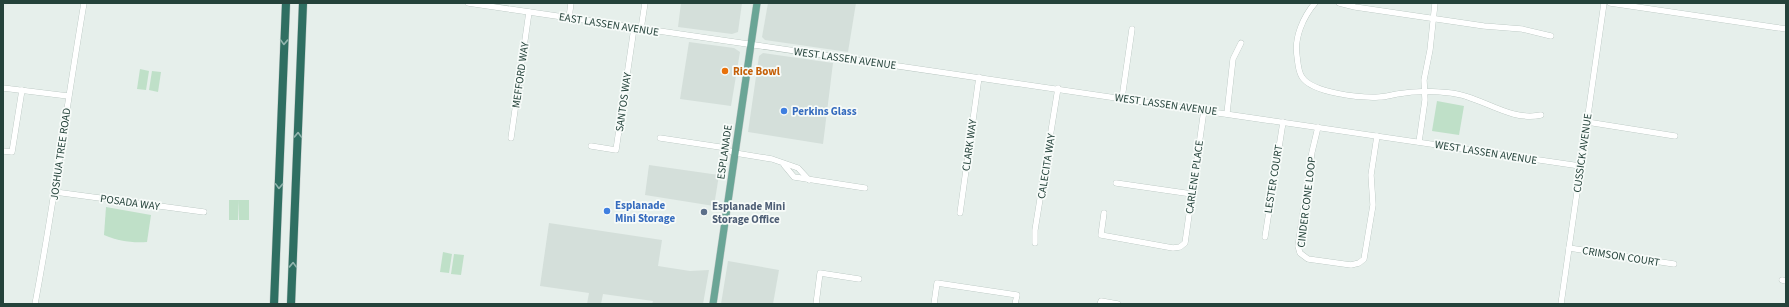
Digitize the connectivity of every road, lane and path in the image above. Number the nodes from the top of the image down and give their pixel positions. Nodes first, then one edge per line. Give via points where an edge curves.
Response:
1 (84, 3) edge
2 (286, 3) edge
3 (303, 3) edge
4 (468, 3) edge
5 (571, 3) edge
6 (645, 3) edge
7 (757, 3) edge
8 (1315, 3) edge
9 (1338, 3) edge
10 (1435, 3) edge
11 (1604, 3) edge
12 (1610, 3) edge
13 (502, 5) edge
14 (529, 12) junction
15 (569, 18) junction
16 (1432, 18) junction
17 (634, 28) junction
18 (641, 29) junction
19 (1132, 29) dead end
20 (1786, 29) edge
21 (1551, 36) dead end
22 (1241, 43) dead end
23 (751, 45) junction
24 (978, 77) junction
25 (3, 88) edge
26 (1058, 88) junction
27 (22, 90) junction
28 (1425, 92) junction
29 (68, 96) junction
30 (1122, 98) junction
31 (1204, 110) junction
32 (1227, 113) junction
33 (1541, 115) dead end
34 (1283, 122) junction
35 (1587, 122) junction
36 (1318, 127) junction
37 (1376, 136) junction
38 (1675, 136) dead end
39 (511, 138) dead end
40 (660, 138) dead end
41 (1419, 142) junction
42 (591, 146) dead end
43 (3, 151) edge
44 (735, 153) junction
45 (782, 164) junction
46 (1580, 166) junction
47 (798, 169) junction
48 (793, 175) junction
49 (809, 180) junction
50 (1116, 183) dead end
51 (865, 188) dead end
52 (55, 192) junction
53 (1192, 194) junction
54 (204, 212) dead end
55 (960, 213) dead end
56 (1104, 213) dead end
57 (1265, 237) dead end
58 (1035, 243) dead end
59 (1569, 248) junction
60 (1674, 264) dead end
61 (859, 279) dead end
62 (35, 304) edge
63 (274, 304) edge
64 (291, 304) edge
65 (713, 304) edge
66 (816, 304) edge
67 (934, 304) edge
68 (1015, 304) edge
69 (1100, 304) edge
70 (1118, 304) edge
71 (1561, 304) edge

1 - 29 street, JOSHUA TREE ROAD
2 -> 63 highway
64 -> 3 highway
4 - 13 street, EAST LASSEN AVENUE
5 - 15 street
6 - 18 street
7 - 23 main road, ESPLANADE
8 - 28 street via 1303,21 1296,48 1299,71 1307,82 1331,92 1363,96 1379,97
9 - 16 street
10 - 16 street
11 - 35 street, CUSSICK AVENUE
12 - 20 street
13 - 14 street, EAST LASSEN AVENUE
14 - 15 street, EAST LASSEN AVENUE
14 - 39 street, MEFFORD WAY
15 - 17 street, EAST LASSEN AVENUE
16 - 21 street via 1522,29
16 - 28 street via 1430,50 1424,80
17 - 18 street, EAST LASSEN AVENUE
17 - 42 street, SANTOS WAY via 616,150
18 - 23 street, EAST LASSEN AVENUE
19 - 30 street
22 - 32 street via 1234,55
23 - 24 street, WEST LASSEN AVENUE
23 - 44 main road, ESPLANADE
24 - 26 street, WEST LASSEN AVENUE
24 - 55 street, CLARK WAY
25 - 27 street
26 - 30 street, WEST LASSEN AVENUE
26 - 58 street, CALECITA WAY via 1034,234
27 - 29 street
27 - 43 street via 12,152
28 - 33 street via 1453,93 1509,112 1530,116
28 - 41 street
29 - 52 street, JOSHUA TREE ROAD
30 - 31 street, WEST LASSEN AVENUE
31 - 32 street, WEST LASSEN AVENUE
31 - 53 street, CARLENE PLACE
32 - 34 street, WEST LASSEN AVENUE
34 - 36 street, WEST LASSEN AVENUE
34 - 57 street, LESTER COURT
35 - 38 street
35 - 46 street, CUSSICK AVENUE
36 - 37 street, WEST LASSEN AVENUE
36 - 37 street, CINDER CONE LOOP via 1298,246 1300,253 1308,259 1351,265 1359,264 1364,259 1373,205 1371,176
37 - 41 street, WEST LASSEN AVENUE
40 - 44 street via 720,147
41 - 46 street, WEST LASSEN AVENUE
44 - 45 street via 772,159
44 - 65 main road, ESPLANADE
45 - 47 street
45 - 48 street
46 - 59 street, CUSSICK AVENUE
47 - 48 street via 799,175
47 - 49 street
48 - 49 street
49 - 51 street
50 - 53 street
52 - 54 street, POSADA WAY
52 - 62 street, JOSHUA TREE ROAD
53 - 56 street, CARLENE PLACE via 1185,243 1180,247 1173,248 1101,235
59 - 60 street, CRIMSON COURT
59 - 71 street, CUSSICK AVENUE
61 - 66 street via 820,273
67 - 68 street via 937,284 1017,295
69 - 70 street via 1101,301

